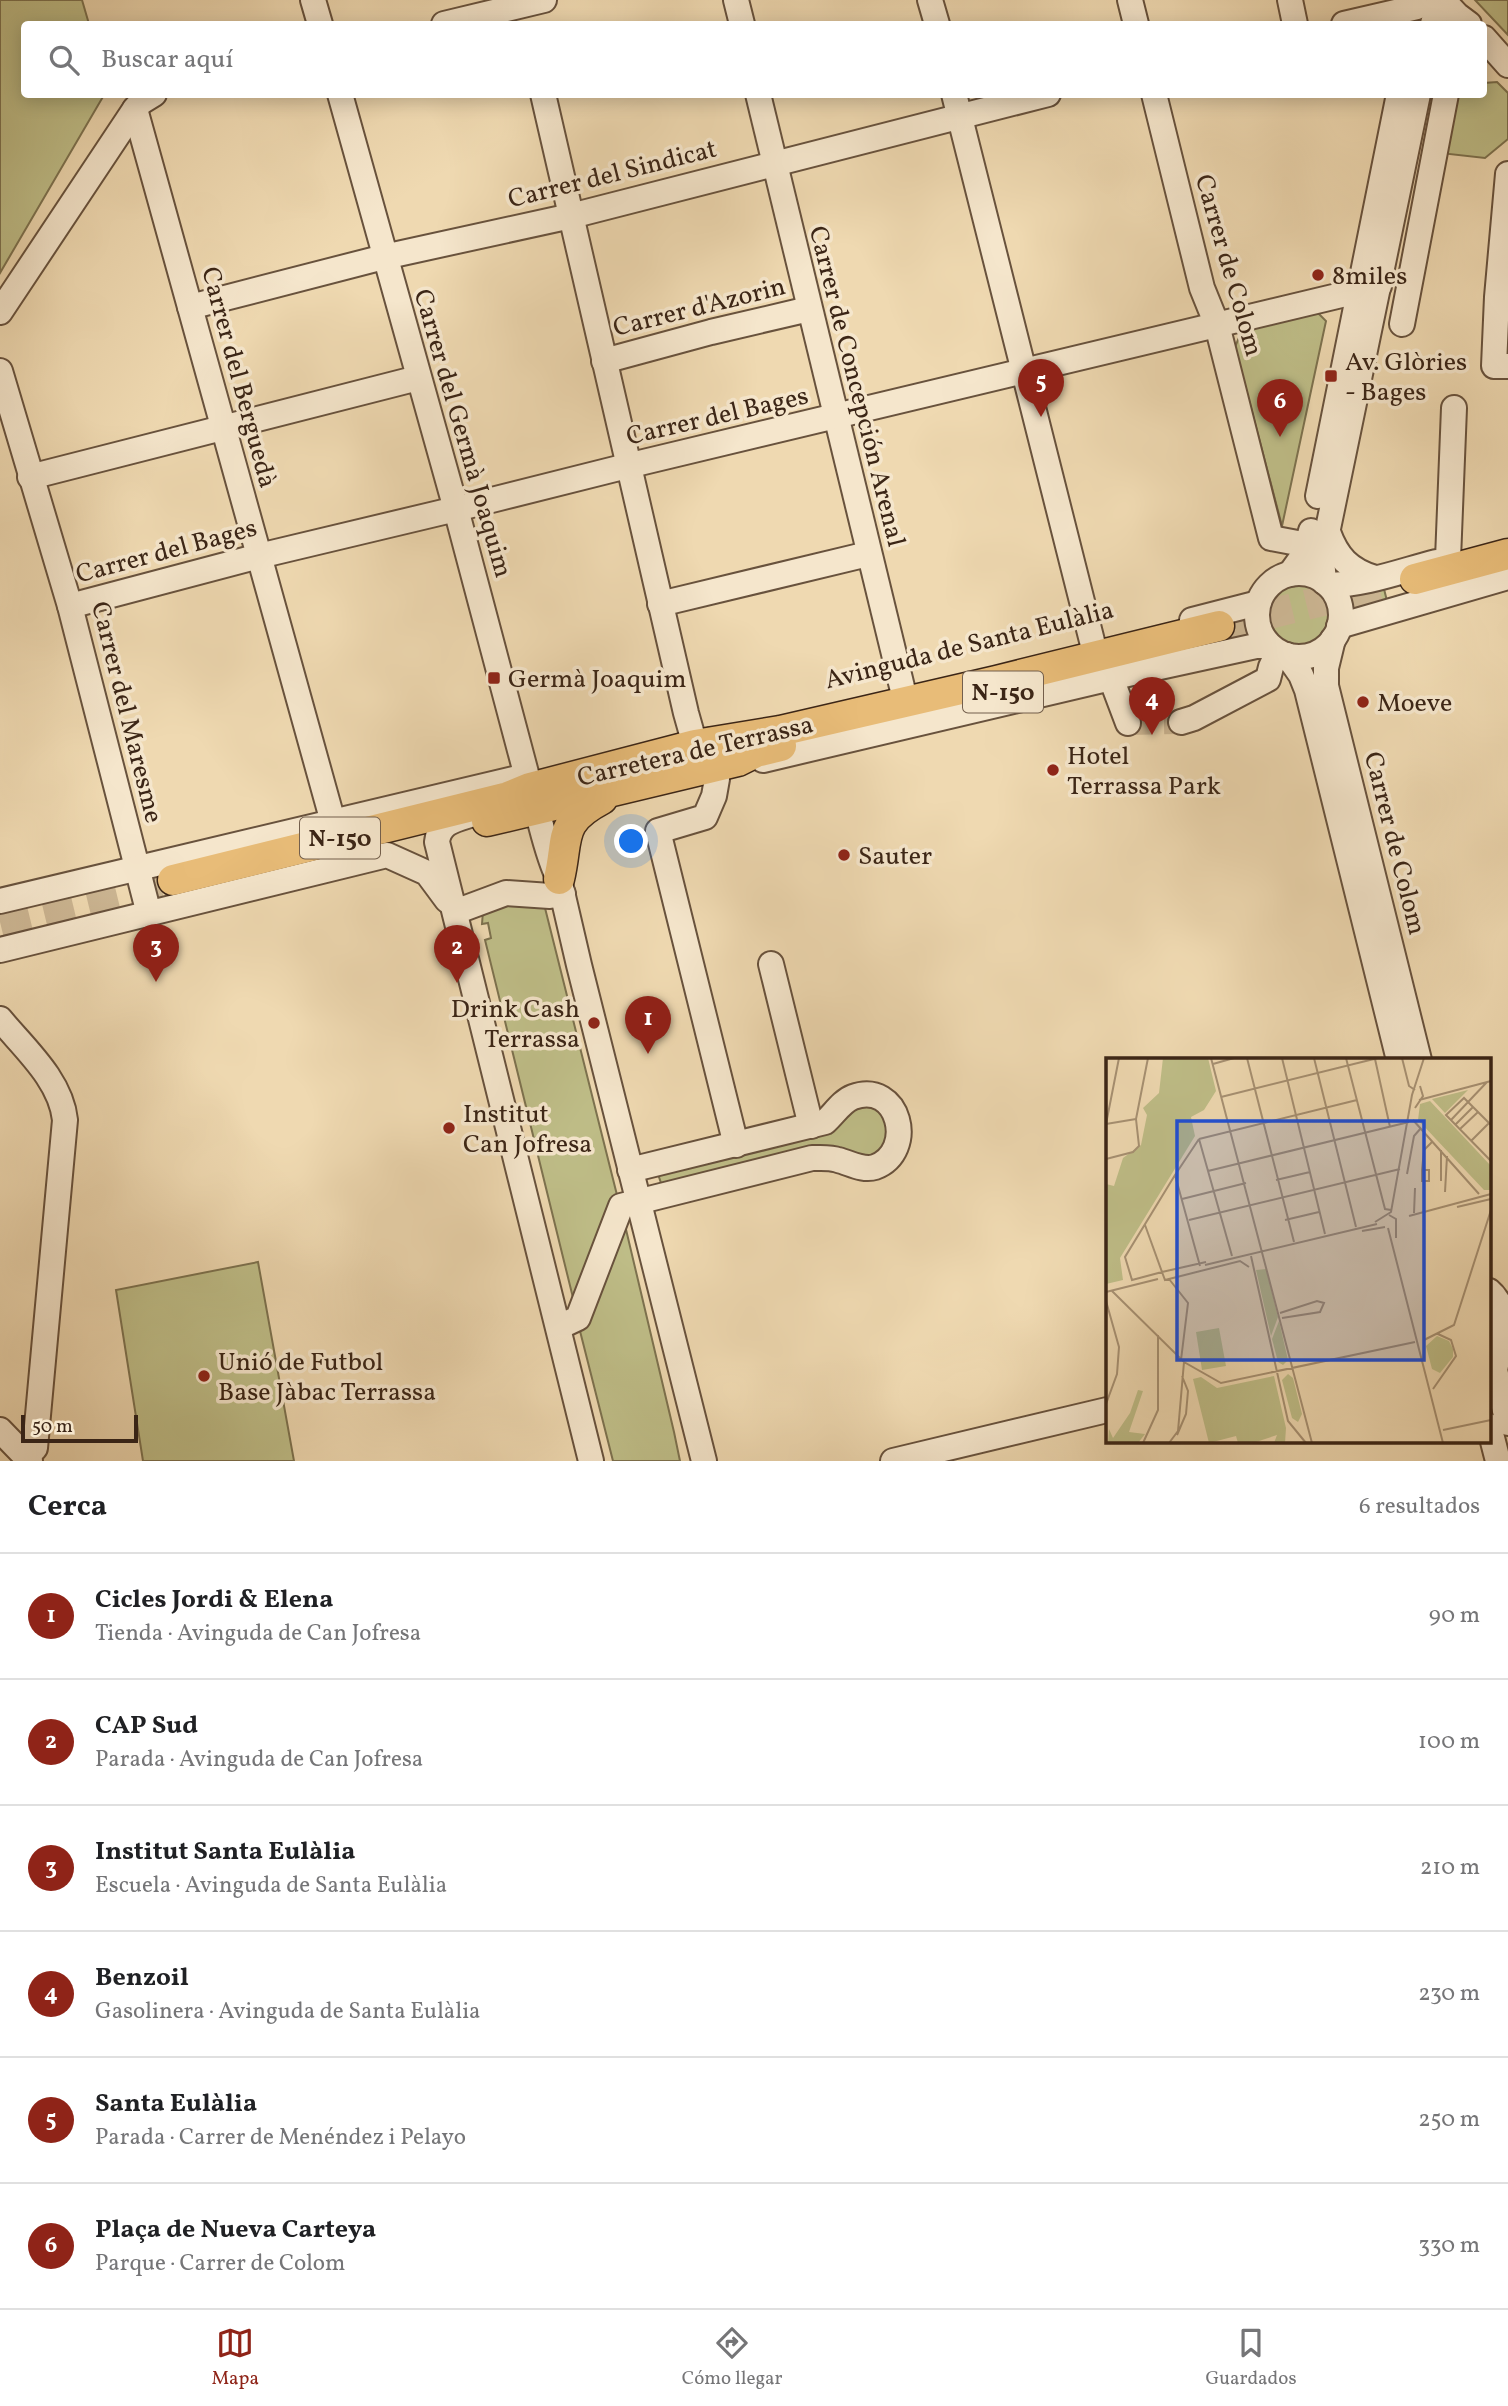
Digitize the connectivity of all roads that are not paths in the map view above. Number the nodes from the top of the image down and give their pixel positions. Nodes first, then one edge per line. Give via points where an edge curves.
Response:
1 (313, 0) edge
2 (736, 0) edge
3 (930, 0) edge
4 (1130, 0) edge
5 (1290, 0) edge
6 (528, 7) edge
7 (1427, 9) edge
8 (319, 21) edge
9 (459, 21) edge
10 (741, 21) edge
11 (936, 21) edge
12 (1135, 21) edge
13 (1294, 21) edge
14 (1361, 21) edge
15 (1465, 21) edge
16 (1487, 46) edge
17 (1508, 65) edge
18 (341, 98) edge
19 (544, 98) edge
20 (759, 98) edge
21 (1018, 98) edge
22 (1155, 98) edge
23 (1398, 98) edge
24 (1417, 98) edge
25 (1445, 98) edge
26 (144, 102) edge
27 (957, 106) edge
28 (774, 163) junction
29 (1508, 174) edge
30 (571, 216) junction
31 (384, 257) junction
32 (1369, 288) junction
33 (1502, 298) edge
34 (191, 307) junction
35 (809, 309) junction
36 (0, 312) edge
37 (1402, 324) dead end
38 (1217, 325) junction
39 (604, 361) junction
40 (1508, 366) edge
41 (0, 371) edge
42 (1024, 373) junction
43 (418, 378) junction
44 (1454, 408) dead end
45 (838, 417) junction
46 (224, 428) junction
47 (627, 466) junction
48 (30, 477) junction
49 (456, 509) junction
50 (1318, 538) junction
51 (1508, 542) edge
52 (868, 554) junction
53 (1508, 554) edge
54 (259, 556) junction
55 (1448, 559) junction
56 (1508, 566) edge
57 (1290, 574) junction
58 (1508, 577) edge
59 (1375, 578) junction
60 (1326, 583) junction
61 (1258, 603) junction
62 (660, 604) junction
63 (70, 606) junction
64 (1336, 633) junction
65 (1093, 645) junction
66 (1279, 651) junction
67 (1111, 678) junction
68 (903, 691) junction
69 (1181, 722) tunnel mouth
70 (1128, 723) dead end
71 (695, 745) junction
72 (727, 770) junction
73 (619, 790) junction
74 (521, 791) junction
75 (333, 822) junction
76 (438, 832) junction
77 (382, 844) junction
78 (136, 868) junction
79 (444, 869) junction
80 (561, 887) junction
81 (0, 901) edge
82 (455, 912) junction
83 (149, 914) junction
84 (0, 950) edge
85 (771, 964) dead end
86 (0, 1019) edge
87 (1399, 1058) edge
88 (1419, 1058) edge
89 (811, 1126) junction
90 (736, 1145) junction
91 (630, 1170) junction
92 (638, 1202) junction
93 (1498, 1295) edge
94 (559, 1326) junction
95 (1501, 1341) edge
96 (1106, 1410) edge
97 (1508, 1423) edge
98 (1490, 1430) edge
99 (17, 1451) edge
100 (591, 1461) edge
101 (704, 1461) edge
102 (893, 1461) edge
103 (1498, 1461) edge

1 - 8 street
2 - 10 street
3 - 11 street
4 - 12 street
5 - 13 street
6 - 9 street
7 - 14 street
7 - 15 street
16 - 17 street
18 - 31 street, Carrer del Germà Joaquim
19 - 30 street
20 - 28 street, Carrer de Concepción Arenal
21 - 27 street, Carrer del Sindicat
22 - 38 street, Carrer de Colom via 1202,288
23 - 32 street
24 - 32 street
25 - 37 street
26 - 34 street, Carrer del Berguedà
26 - 36 street
27 - 28 street, Carrer del Sindicat
27 - 42 street
28 - 30 street, Carrer del Sindicat
28 - 35 street, Carrer de Concepción Arenal
29 - 33 street
30 - 31 street, Carrer del Sindicat
30 - 39 street
31 - 34 street, Carrer del Sindicat
31 - 43 street, Carrer del Germà Joaquim
32 - 38 street, Carrer del Bages
32 - 50 street
33 - 40 street via 1494,366
34 - 46 street, Carrer del Berguedà
35 - 39 street, Carrer d'Azorin
35 - 45 street, Carrer de Concepción Arenal
38 - 42 street, Carrer del Bages
38 - 50 street, Carrer de Colom via 1271,538
39 - 47 street
41 - 48 street, Carrer del Maresme
42 - 45 street, Carrer del Bages
42 - 65 street
43 - 46 street
43 - 49 street, Carrer del Germà Joaquim
44 - 55 street
45 - 47 street, Carrer del Bages
45 - 52 street, Carrer de Concepción Arenal
46 - 48 street
46 - 54 street, Carrer del Berguedà
47 - 49 street, Carrer del Bages
47 - 62 street
48 - 63 street, Carrer del Maresme
49 - 54 street, Carrer del Bages
49 - 74 street, Carrer del Germà Joaquim
50 - 57 street
50 - 59 street via 1360,573
50 - 60 street
51 - 55 street
52 - 62 street
52 - 68 street, Carrer de Concepción Arenal
53 - 56 main road via 1417,584
54 - 63 street, Carrer del Bages
54 - 75 street, Carrer del Berguedà
55 - 59 street
57 - 60 street via 1307,574
57 - 61 street via 1270,584
58 - 64 street
59 - 60 street via 1345,585
60 - 64 street via 1340,608
61 - 65 street, Avinguda de Santa Eulàlia
61 - 66 street via 1260,631
62 - 71 street
63 - 78 street, Carrer del Maresme
64 - 66 street via 1326,647 1308,656
64 - 88 street, Carrer de Colom via 1326,686
65 - 68 street, Avinguda de Santa Eulàlia
66 - 67 street via 1249,648
66 - 69 street via 1268,679
66 - 87 street, Carrer de Colom via 1301,675 1307,690
67 - 70 street
67 - 72 street
68 - 71 street, Avinguda de Santa Eulàlia
71 - 72 main road, Carretera de Terrassa / N-150 via 780,731 1221,633 756,752
71 - 74 main road, Carretera de Terrassa / N-150
72 - 73 main road, Carretera de Terrassa / N-150
72 - 90 street via 705,817 658,831
73 - 74 main road, Carretera de Terrassa / N-150
73 - 80 main road via 581,811 569,827 562,848
74 - 75 street
74 - 76 main road, Carretera de Terrassa / N-150
74 - 77 main road, Carretera de Terrassa / N-150 via 175,887
74 - 80 street, Carrer del Germà Joaquim
75 - 78 street
76 - 77 main road, Carretera de Terrassa / N-150
76 - 79 street
77 - 79 street via 422,855
78 - 81 street
78 - 83 street
79 - 82 street
80 - 82 street via 550,896 506,893
80 - 91 street, Carrer del Germà Joaquim
82 - 83 street via 427,873 387,855
82 - 94 street
83 - 84 street
85 - 89 street
86 - 99 street via 59,1094 65,1120 35,1448
89 - 90 street
89 - 92 street via 825,1122 852,1097 864,1095 890,1104 899,1130 893,1152 875,1167 811,1158
90 - 91 street
91 - 92 street, Carrer del Germà Joaquim
92 - 94 street via 621,1206 578,1318
92 - 101 street, Carrer del Germà Joaquim
93 - 95 street via 1508,1317
94 - 100 street
95 - 97 street via 1495,1370
96 - 102 street
98 - 103 street

